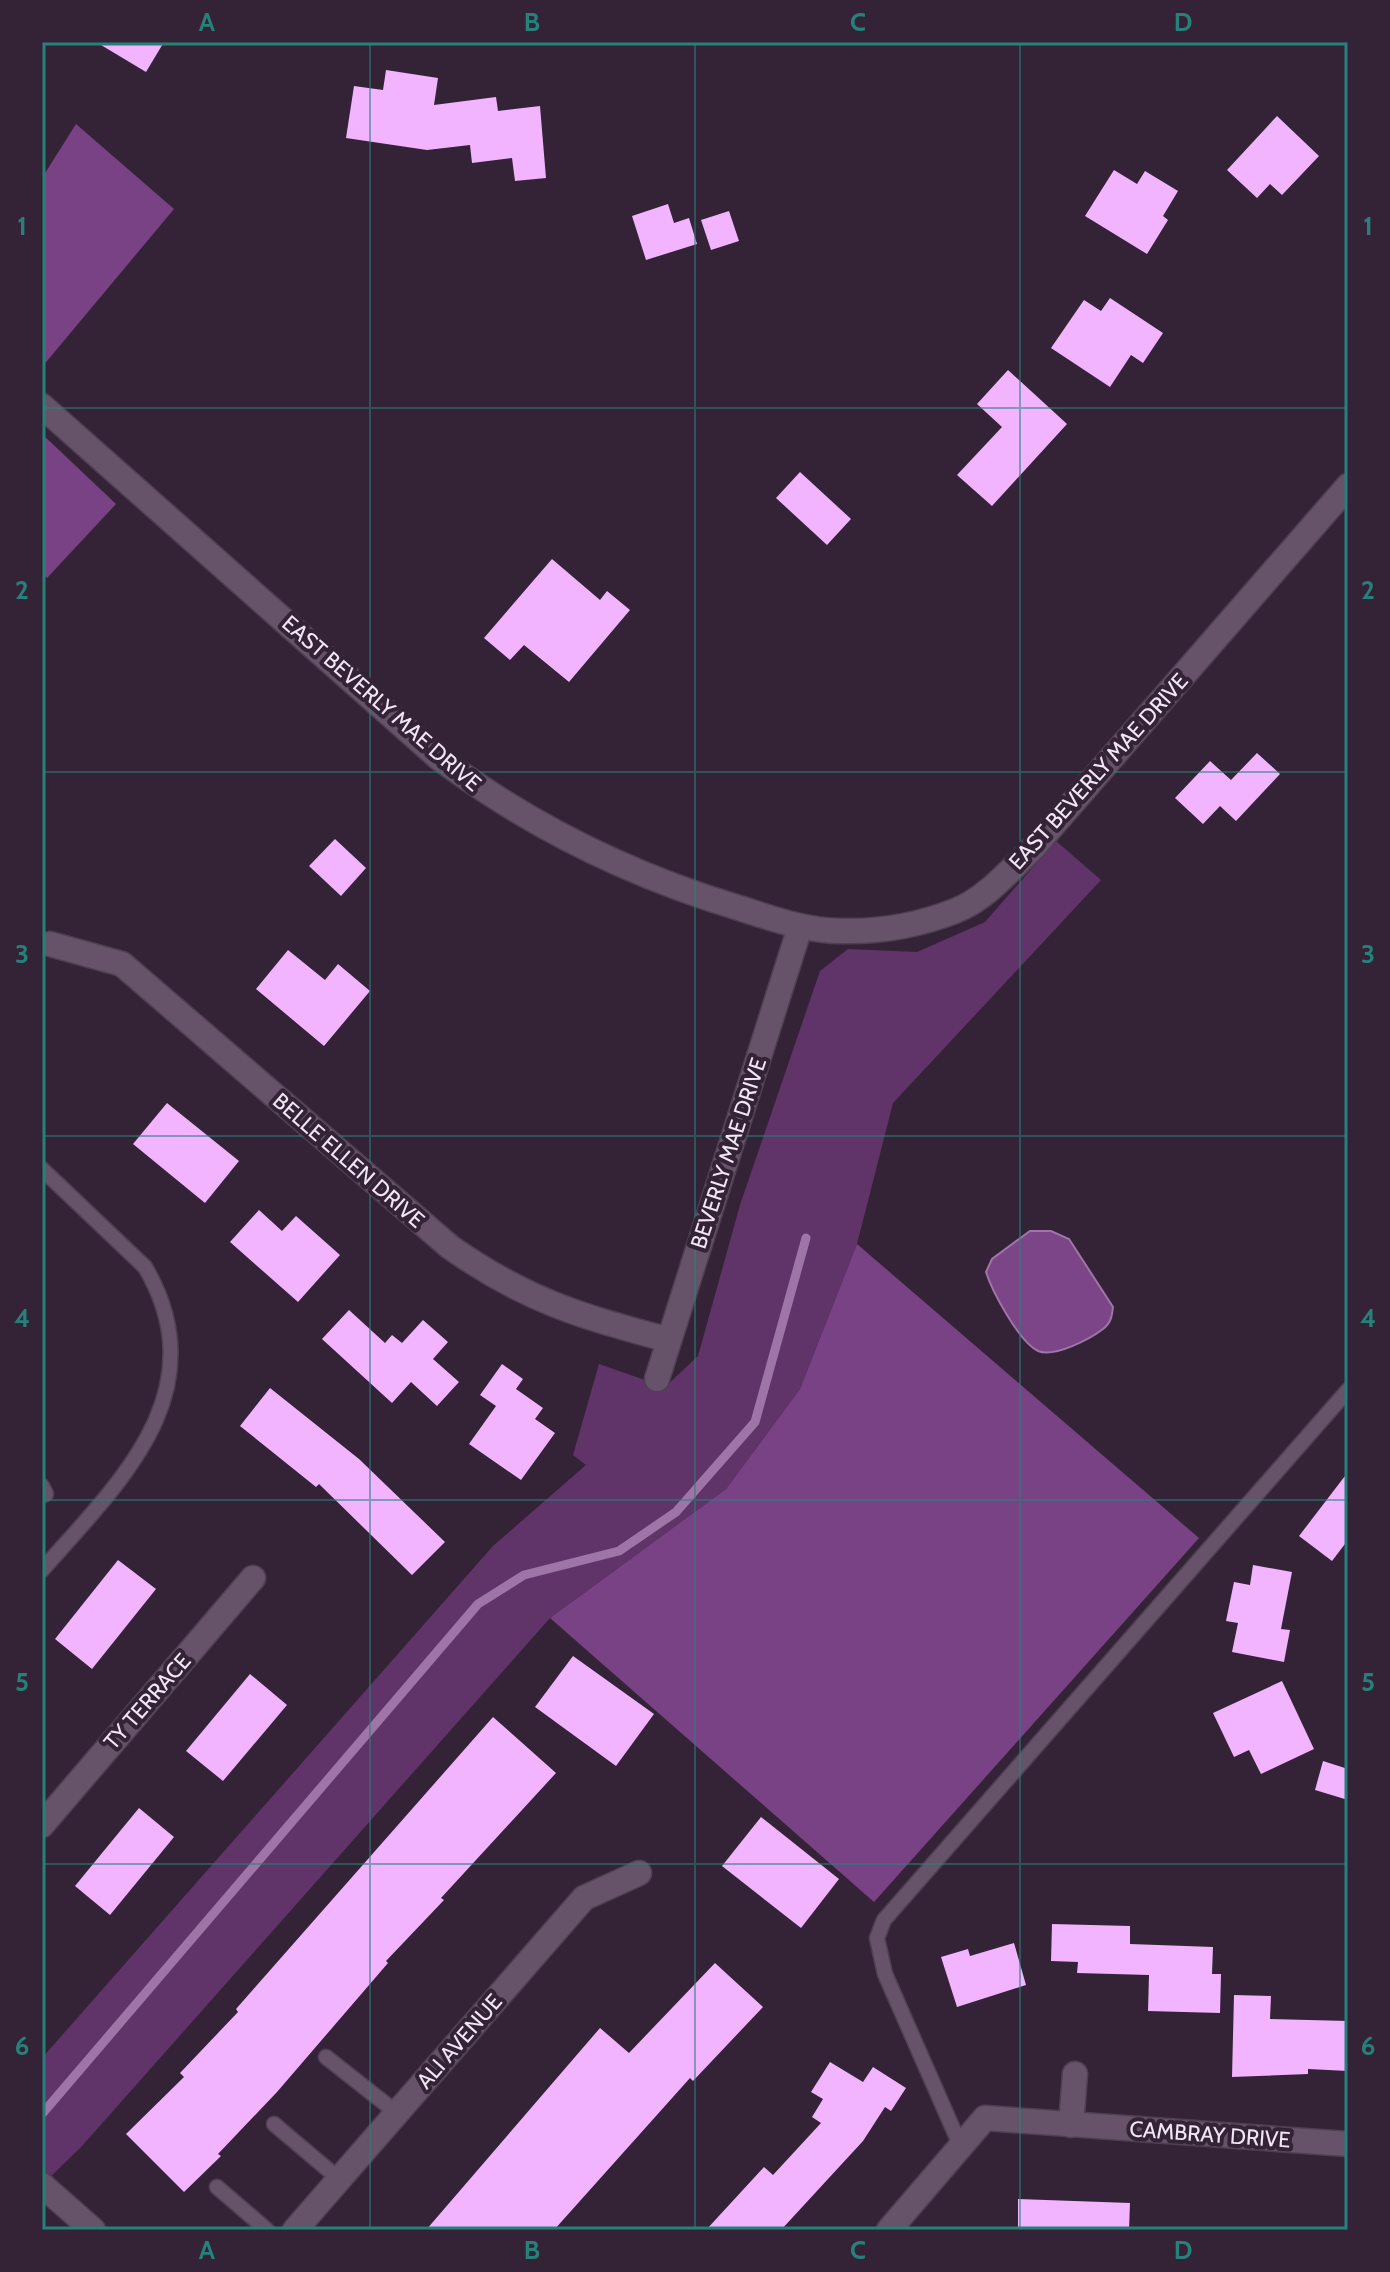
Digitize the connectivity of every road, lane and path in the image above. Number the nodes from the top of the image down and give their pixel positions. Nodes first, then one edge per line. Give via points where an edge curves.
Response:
1 (42, 406) edge
2 (1348, 486) edge
3 (800, 927) junction
4 (50, 944) dead end
5 (42, 1169) edge
6 (669, 1340) junction
7 (657, 1379) dead end
8 (1348, 1390) edge
9 (42, 1486) edge
10 (42, 1496) edge
11 (42, 1570) edge
12 (253, 1578) dead end
13 (42, 1825) edge
14 (639, 1873) dead end
15 (326, 2057) dead end
16 (1075, 2074) dead end
17 (397, 2113) junction
18 (274, 2124) dead end
19 (1071, 2125) junction
20 (1348, 2144) edge
21 (961, 2147) junction
22 (339, 2179) junction
23 (42, 2185) edge
24 (217, 2187) dead end
25 (93, 2230) edge
26 (267, 2230) edge
27 (295, 2230) edge
28 (889, 2230) edge

1 - 3 street, EAST BEVERLY MAE DRIVE via 439,758 482,789 627,870
2 - 3 street, EAST BEVERLY MAE DRIVE via 996,885 958,910 917,923 879,930
3 - 6 street, BEVERLY MAE DRIVE
4 - 6 street, BELLE ELLEN DRIVE via 122,964 450,1247 488,1273 572,1314
5 - 11 lane via 145,1267 170,1332 171,1371 158,1422 135,1460
6 - 7 street, BEVERLY MAE DRIVE
8 - 21 lane via 884,1920 877,1938 885,1974
9 - 10 lane
12 - 13 street, TY TERRACE
14 - 17 street, ALI AVENUE via 584,1898
15 - 17 lane
16 - 19 street
17 - 22 street, ALI AVENUE
18 - 22 lane
19 - 20 street, CAMBRAY DRIVE
19 - 21 street, CAMBRAY DRIVE via 985,2118
21 - 28 street, CAMBRAY DRIVE
22 - 27 street, ALI AVENUE
23 - 25 street
24 - 26 lane

